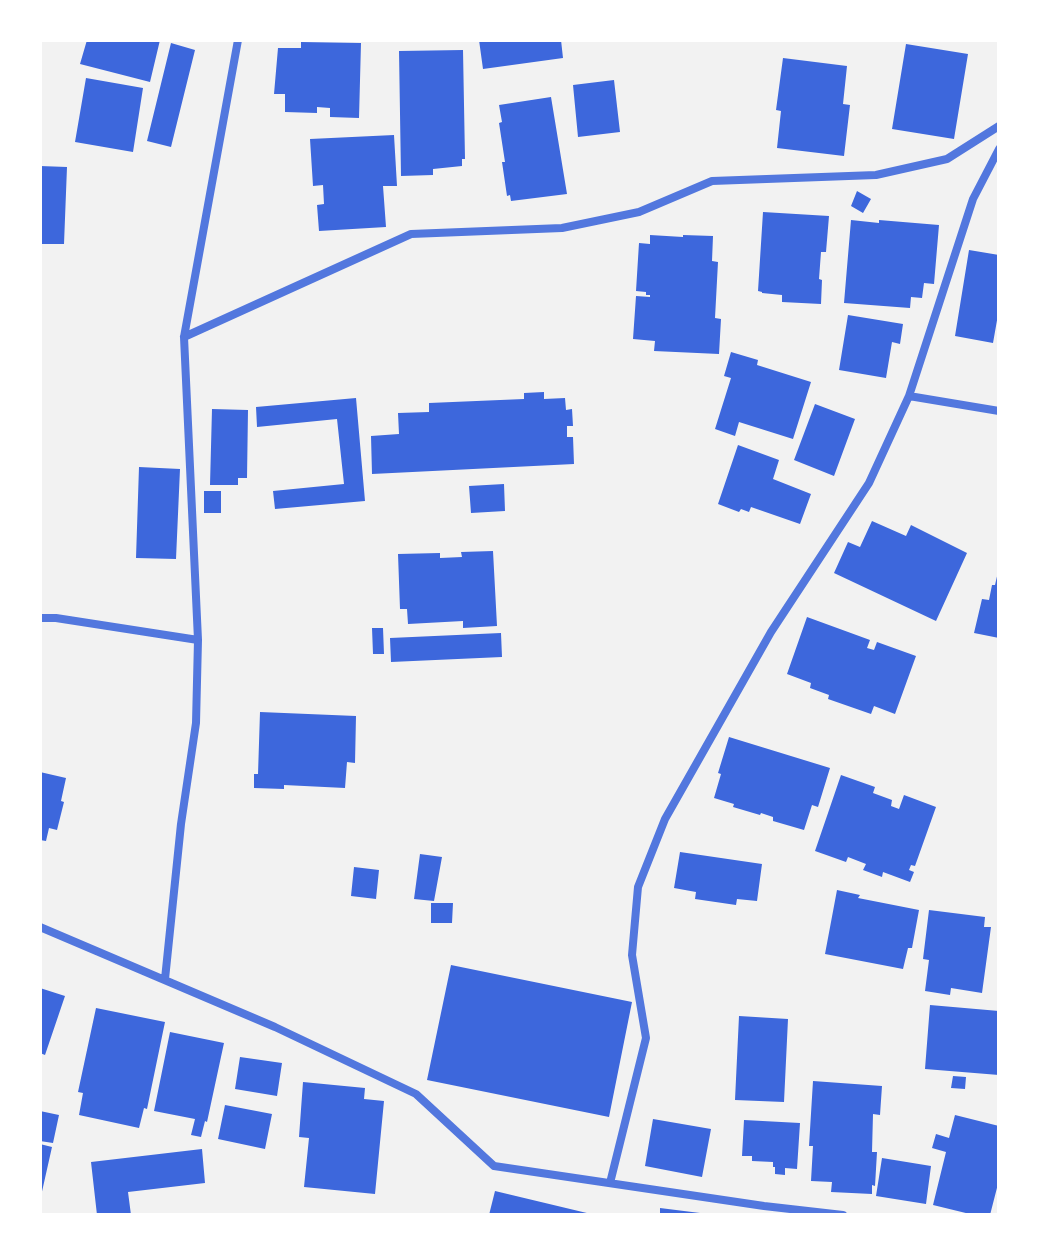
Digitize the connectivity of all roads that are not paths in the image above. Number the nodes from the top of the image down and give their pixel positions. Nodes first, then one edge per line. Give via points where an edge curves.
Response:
1 (238, 40) edge
2 (999, 126) edge
3 (999, 149) edge
4 (184, 337) junction
5 (909, 396) junction
6 (999, 411) edge
7 (40, 618) edge
8 (198, 640) junction
9 (40, 927) edge
10 (165, 979) junction
11 (610, 1183) junction
12 (843, 1215) edge

1 - 4 street
2 - 4 street via 947,159 876,175 712,181 639,212 562,228 411,234
3 - 5 street via 973,199
4 - 8 street
5 - 6 street
5 - 11 street via 869,483 771,632 665,819 638,887 632,955 646,1038
7 - 8 street
8 - 10 street via 196,723
9 - 10 street
10 - 11 street via 416,1094 494,1166
11 - 12 street

